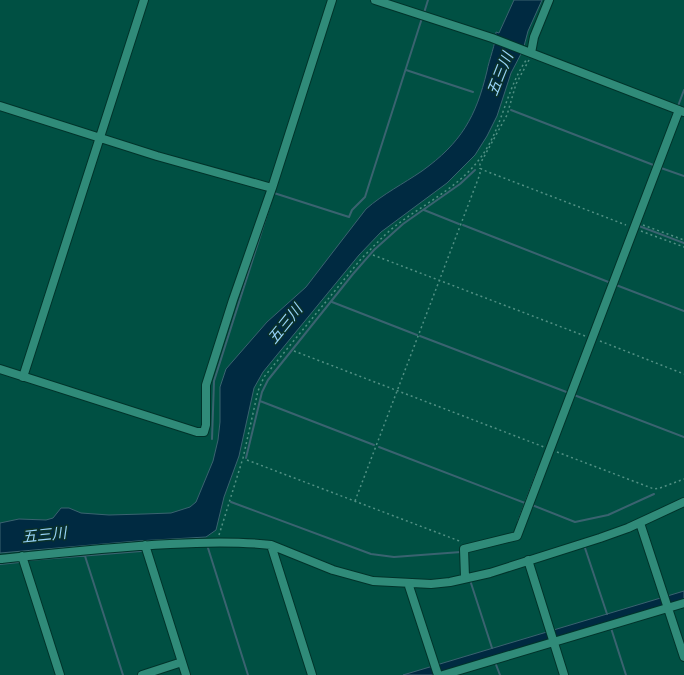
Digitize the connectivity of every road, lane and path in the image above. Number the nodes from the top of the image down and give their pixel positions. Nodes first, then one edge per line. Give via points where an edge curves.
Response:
1 (144, 0) edge
2 (332, 0) edge
3 (375, 0) edge
4 (549, 0) edge
5 (531, 53) junction
6 (0, 106) edge
7 (682, 111) edge
8 (100, 138) junction
9 (480, 168) junction
10 (272, 188) junction
11 (637, 225) junction
12 (684, 240) edge
13 (684, 247) edge
14 (373, 255) dead end
15 (440, 280) junction
16 (593, 339) junction
17 (294, 351) dead end
18 (0, 369) edge
19 (684, 374) edge
20 (23, 377) junction
21 (398, 391) junction
22 (550, 449) junction
23 (247, 460) dead end
24 (684, 479) edge
25 (355, 501) junction
26 (684, 502) edge
27 (640, 522) junction
28 (217, 542) junction
29 (144, 545) junction
30 (271, 545) junction
31 (464, 549) junction
32 (22, 556) junction
33 (0, 559) edge
34 (528, 560) junction
35 (465, 577) junction
36 (408, 583) junction
37 (684, 603) edge
38 (668, 608) junction
39 (553, 643) junction
40 (684, 658) edge
41 (182, 662) junction
42 (60, 675) edge
43 (142, 675) edge
44 (186, 675) edge
45 (312, 675) edge
46 (438, 675) edge
47 (443, 675) edge
48 (564, 675) edge

1 - 8 street
2 - 10 street
3 - 5 street
4 - 5 street via 534,37
5 - 7 street
5 - 9 path via 516,84 507,115
5 - 28 path via 520,69 488,148 477,163 455,183 395,227 361,259 264,377
6 - 8 street
7 - 11 street
8 - 10 street
8 - 20 street
9 - 11 path
9 - 15 path via 480,174
10 - 20 street via 206,385 204,432 197,432
11 - 12 path
11 - 13 path
11 - 16 street
14 - 15 path
15 - 16 path
15 - 21 path
16 - 19 path
16 - 22 street
17 - 21 path
18 - 20 street
21 - 22 path
21 - 25 path
22 - 24 path via 654,489
22 - 31 street via 517,536
23 - 25 path
25 - 31 path via 464,543
26 - 27 street
27 - 34 street via 600,538
27 - 38 street
28 - 29 street
28 - 30 street
29 - 32 street
29 - 41 street
30 - 36 street via 353,577
30 - 45 street
31 - 35 street
32 - 33 street
32 - 42 street
34 - 35 street via 490,573
34 - 39 street
35 - 36 street via 432,584
36 - 46 street
37 - 38 street
38 - 39 street
38 - 40 street
39 - 47 street
39 - 48 street
41 - 43 street
41 - 44 street

